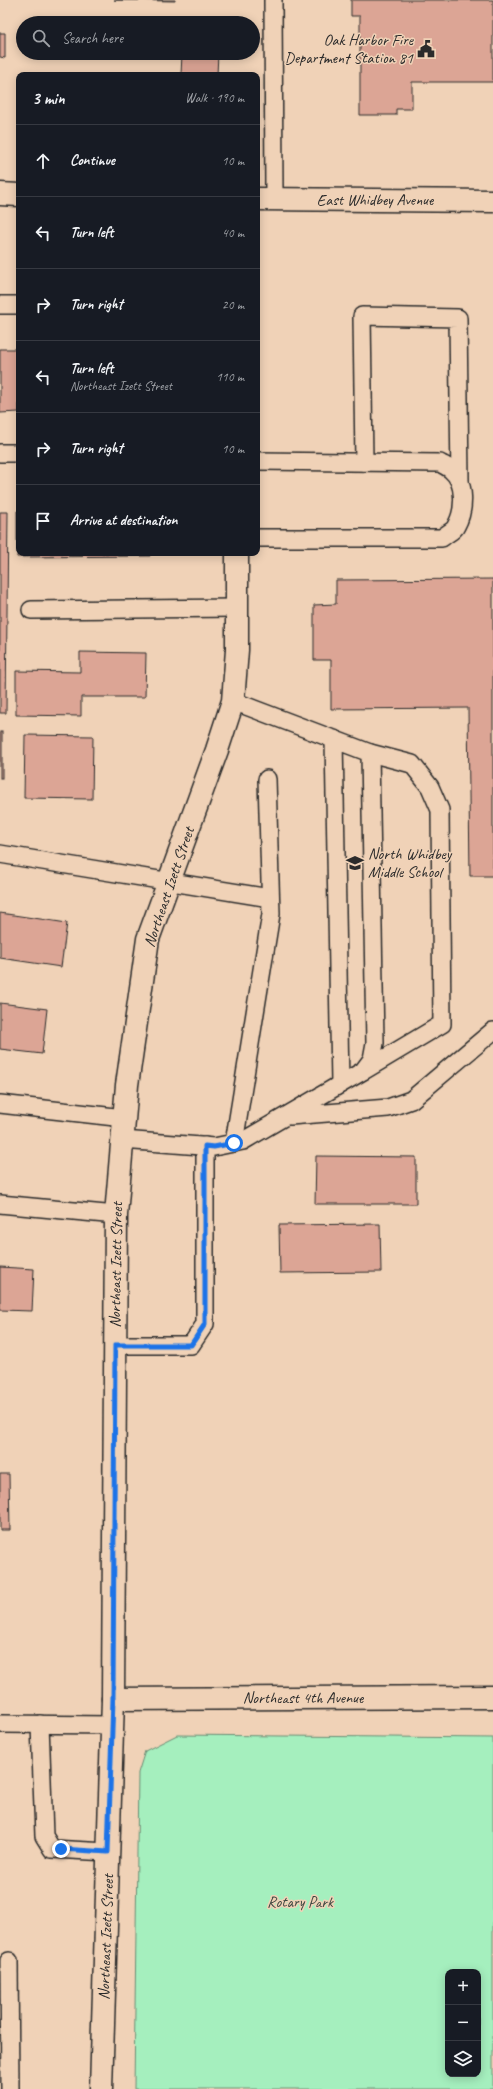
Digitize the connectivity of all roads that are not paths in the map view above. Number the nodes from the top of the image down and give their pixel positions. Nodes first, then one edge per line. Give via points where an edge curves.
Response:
1 (273, 0) edge
2 (0, 194) edge
3 (16, 195) edge
4 (266, 199) edge
5 (493, 200) edge
6 (0, 305) edge
7 (16, 305) edge
8 (0, 453) edge
9 (16, 454) edge
10 (260, 461) edge
11 (364, 462) junction
12 (460, 481) junction
13 (260, 538) edge
14 (237, 556) edge
15 (237, 608) junction
16 (32, 610) dead end
17 (232, 701) junction
18 (334, 739) junction
19 (370, 753) junction
20 (267, 780) dead end
21 (0, 854) edge
22 (169, 882) junction
23 (270, 898) junction
24 (493, 1031) edge
25 (363, 1071) junction
26 (340, 1084) junction
27 (0, 1104) edge
28 (285, 1117) junction
29 (124, 1118) junction
30 (122, 1140) junction
31 (234, 1143) junction
32 (205, 1146) junction
33 (0, 1204) edge
34 (116, 1215) junction
35 (115, 1345) junction
36 (493, 1697) edge
37 (113, 1699) junction
38 (0, 1724) edge
39 (40, 1724) junction
40 (112, 1725) junction
41 (108, 1852) junction
42 (9, 1961) dead end
43 (10, 2089) edge
44 (101, 2089) edge

1 - 4 lane
2 - 3 street
4 - 5 street, East Whidbey Avenue
6 - 7 lane
8 - 9 lane
10 - 11 lane
11 - 12 lane via 440,463 451,470
11 - 12 lane via 362,316 458,318
12 - 13 lane via 461,512 456,527 442,538
14 - 15 street, Northeast Izett Street
15 - 16 lane
15 - 17 street, Northeast Izett Street via 237,650
17 - 18 lane
17 - 22 street, Northeast Izett Street
18 - 19 lane
18 - 26 lane
19 - 25 lane via 375,1043 372,1059
19 - 25 lane via 412,764 430,787 440,810 442,1024
20 - 23 lane
21 - 22 lane
22 - 23 lane
22 - 29 street, Northeast Izett Street via 148,939 126,1085
23 - 31 lane via 270,914
24 - 28 lane via 411,1100 388,1108
25 - 26 lane
26 - 28 lane
27 - 29 lane
28 - 31 lane via 243,1141
29 - 30 street, Northeast Izett Street
30 - 32 lane
30 - 34 street, Northeast Izett Street
31 - 32 lane
32 - 35 lane via 205,1324 191,1345
33 - 34 lane
34 - 35 street, Northeast Izett Street
35 - 37 street, Northeast Izett Street
36 - 37 street, Northeast 4th Avenue
37 - 40 street, Northeast Izett Street
38 - 39 lane
39 - 40 lane
39 - 41 lane via 44,1836 52,1849
40 - 41 street, Northeast Izett Street
41 - 44 street, Northeast Izett Street
42 - 43 lane

